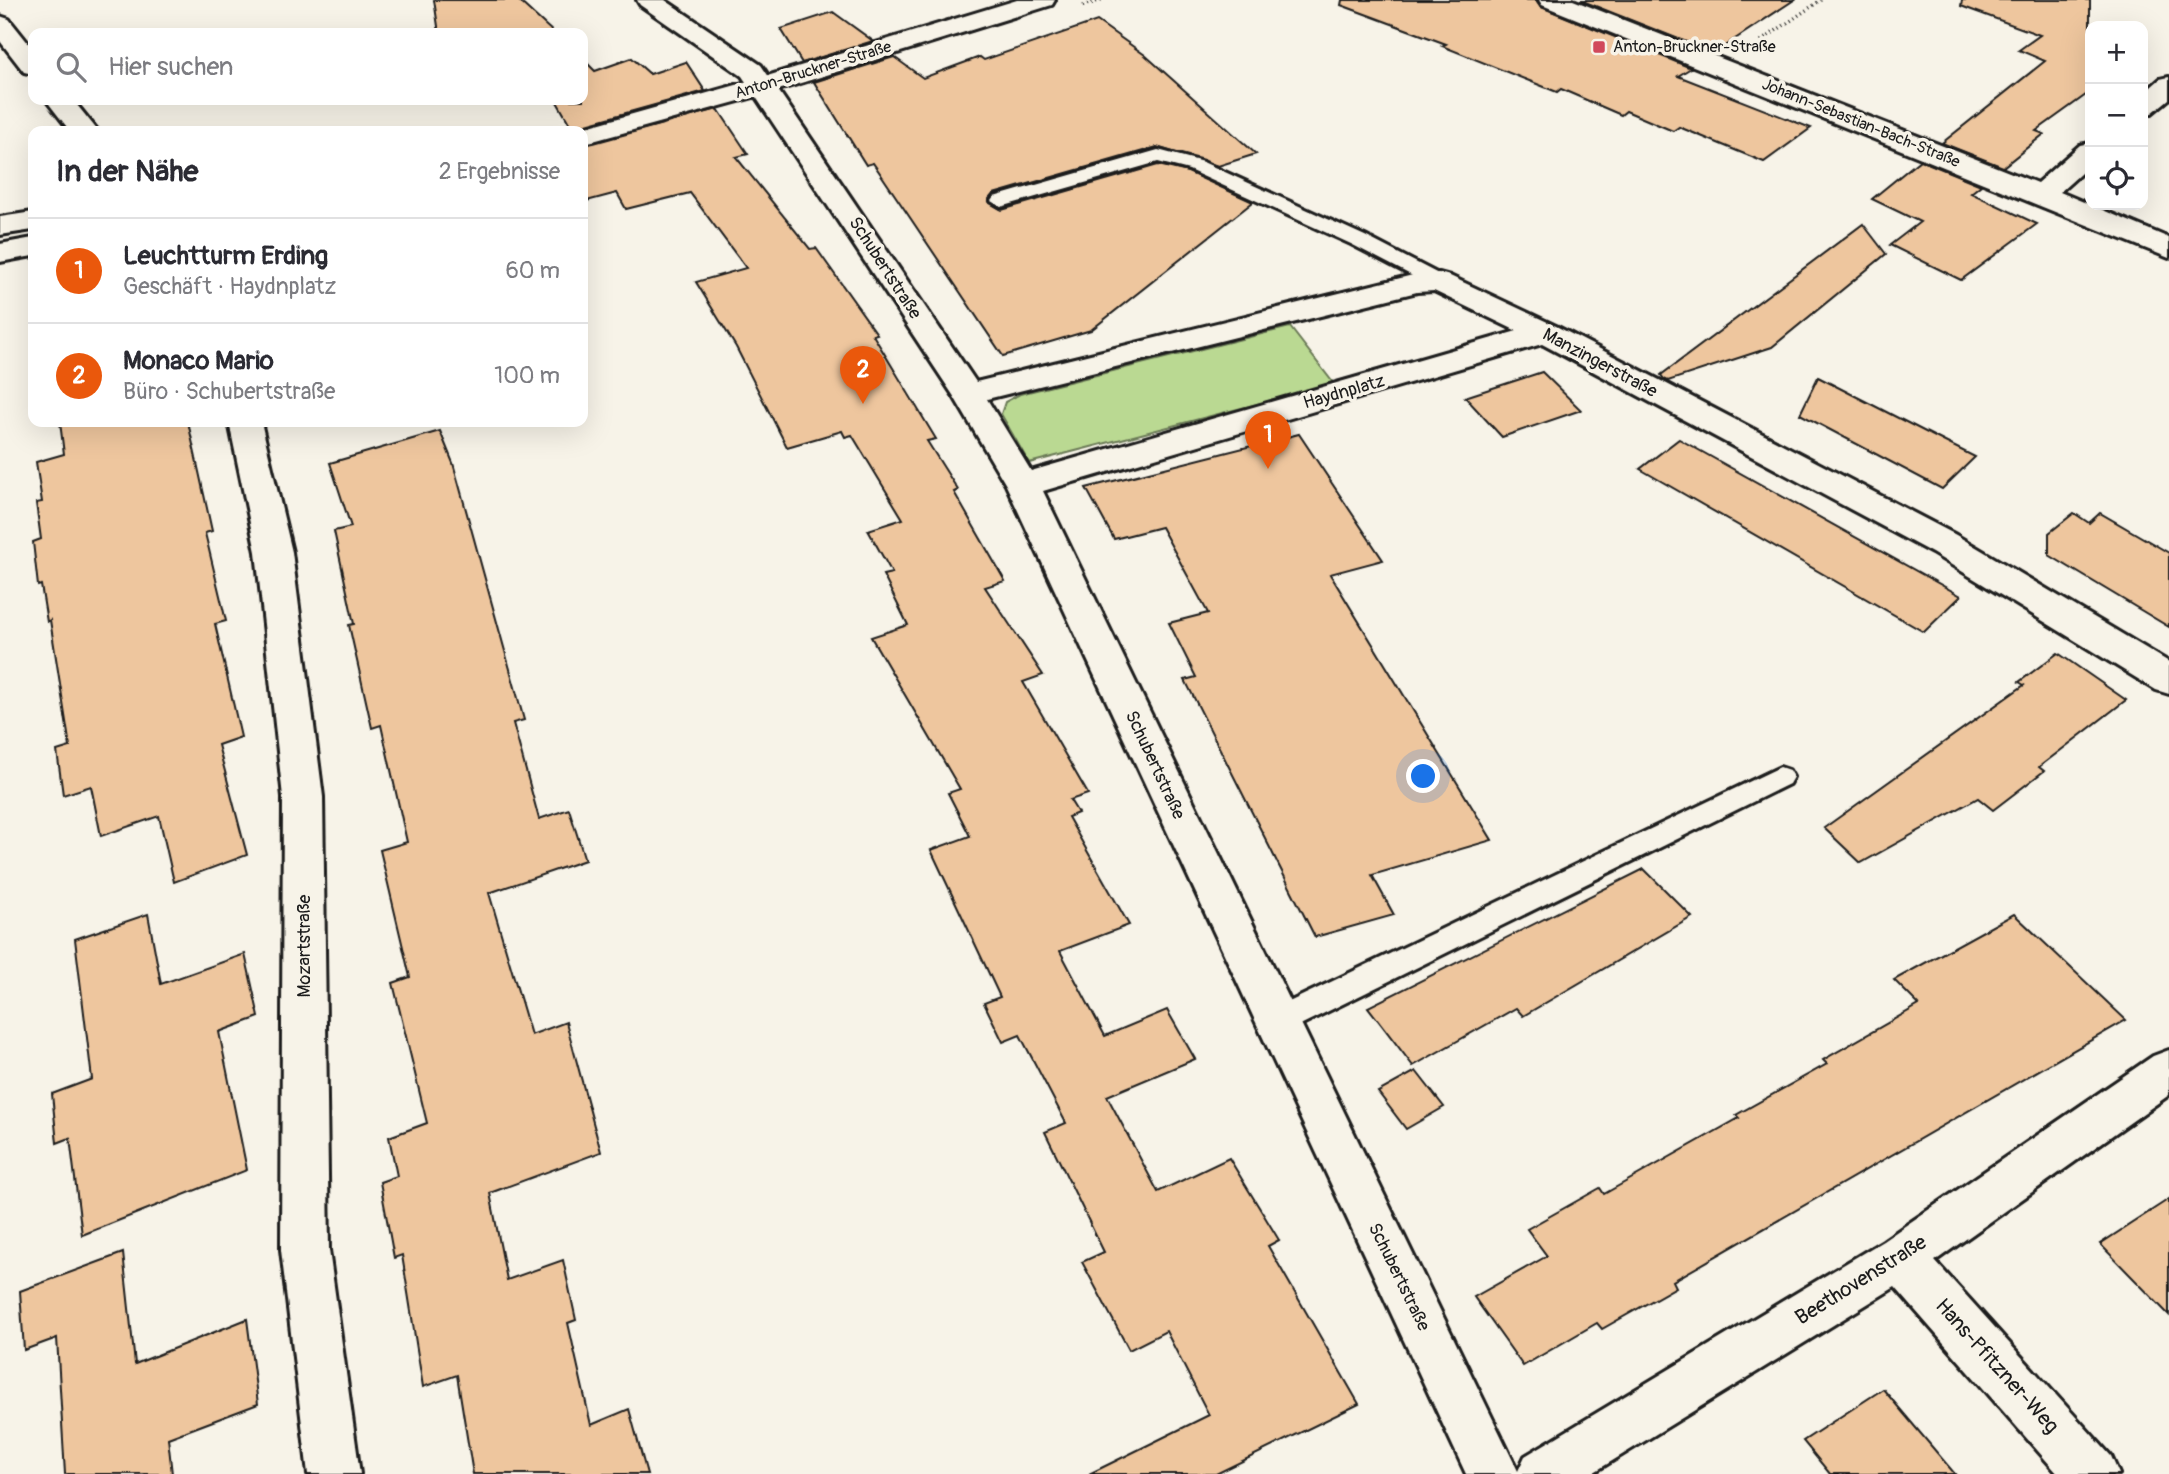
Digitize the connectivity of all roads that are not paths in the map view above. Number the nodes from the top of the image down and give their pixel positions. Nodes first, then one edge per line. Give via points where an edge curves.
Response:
1 (649, 0) edge
2 (1042, 0) edge
3 (1551, 0) edge
4 (0, 24) edge
5 (28, 60) edge
6 (2169, 85) edge
7 (763, 86) junction
8 (2148, 103) edge
9 (63, 105) edge
10 (80, 126) edge
11 (588, 134) edge
12 (2085, 155) edge
13 (2041, 194) junction
14 (1001, 201) dead end
15 (28, 222) edge
16 (0, 226) edge
17 (28, 248) edge
18 (2169, 249) edge
19 (0, 253) edge
20 (1439, 282) junction
21 (1545, 334) junction
22 (968, 394) junction
23 (246, 427) edge
24 (1023, 485) junction
25 (2169, 680) edge
26 (1780, 777) dead end
27 (1277, 1022) junction
28 (2169, 1070) edge
29 (1900, 1257) junction
30 (334, 1474) edge
31 (1493, 1474) edge
32 (1543, 1474) edge
33 (2093, 1474) edge

1 - 7 street, Schubertstraße via 752,71
2 - 7 street, Anton-Bruckner-Straße
3 - 13 street, Johann-Sebastian-Bach-Straße
4 - 5 street
6 - 8 street
7 - 11 street, Anton-Bruckner-Straße
7 - 22 street, Schubertstraße
9 - 10 street
12 - 13 street
13 - 18 street, Johann-Sebastian-Bach-Straße
14 - 20 lane, Manzingerstraße via 1158,156 1196,166
15 - 16 street
17 - 19 street
20 - 21 street, Manzingerstraße
20 - 22 street via 1417,283
21 - 24 street, Haydnplatz
21 - 25 street, Manzingerstraße via 1944,544
22 - 24 street, Schubertstraße
23 - 30 street, Mozartstraße via 274,552 303,797 305,1250
24 - 27 street, Schubertstraße
26 - 27 lane
27 - 31 street, Schubertstraße
28 - 29 street, Beethovenstraße
29 - 32 street, Beethovenstraße
29 - 33 street, Hans-Pfitzner-Weg

